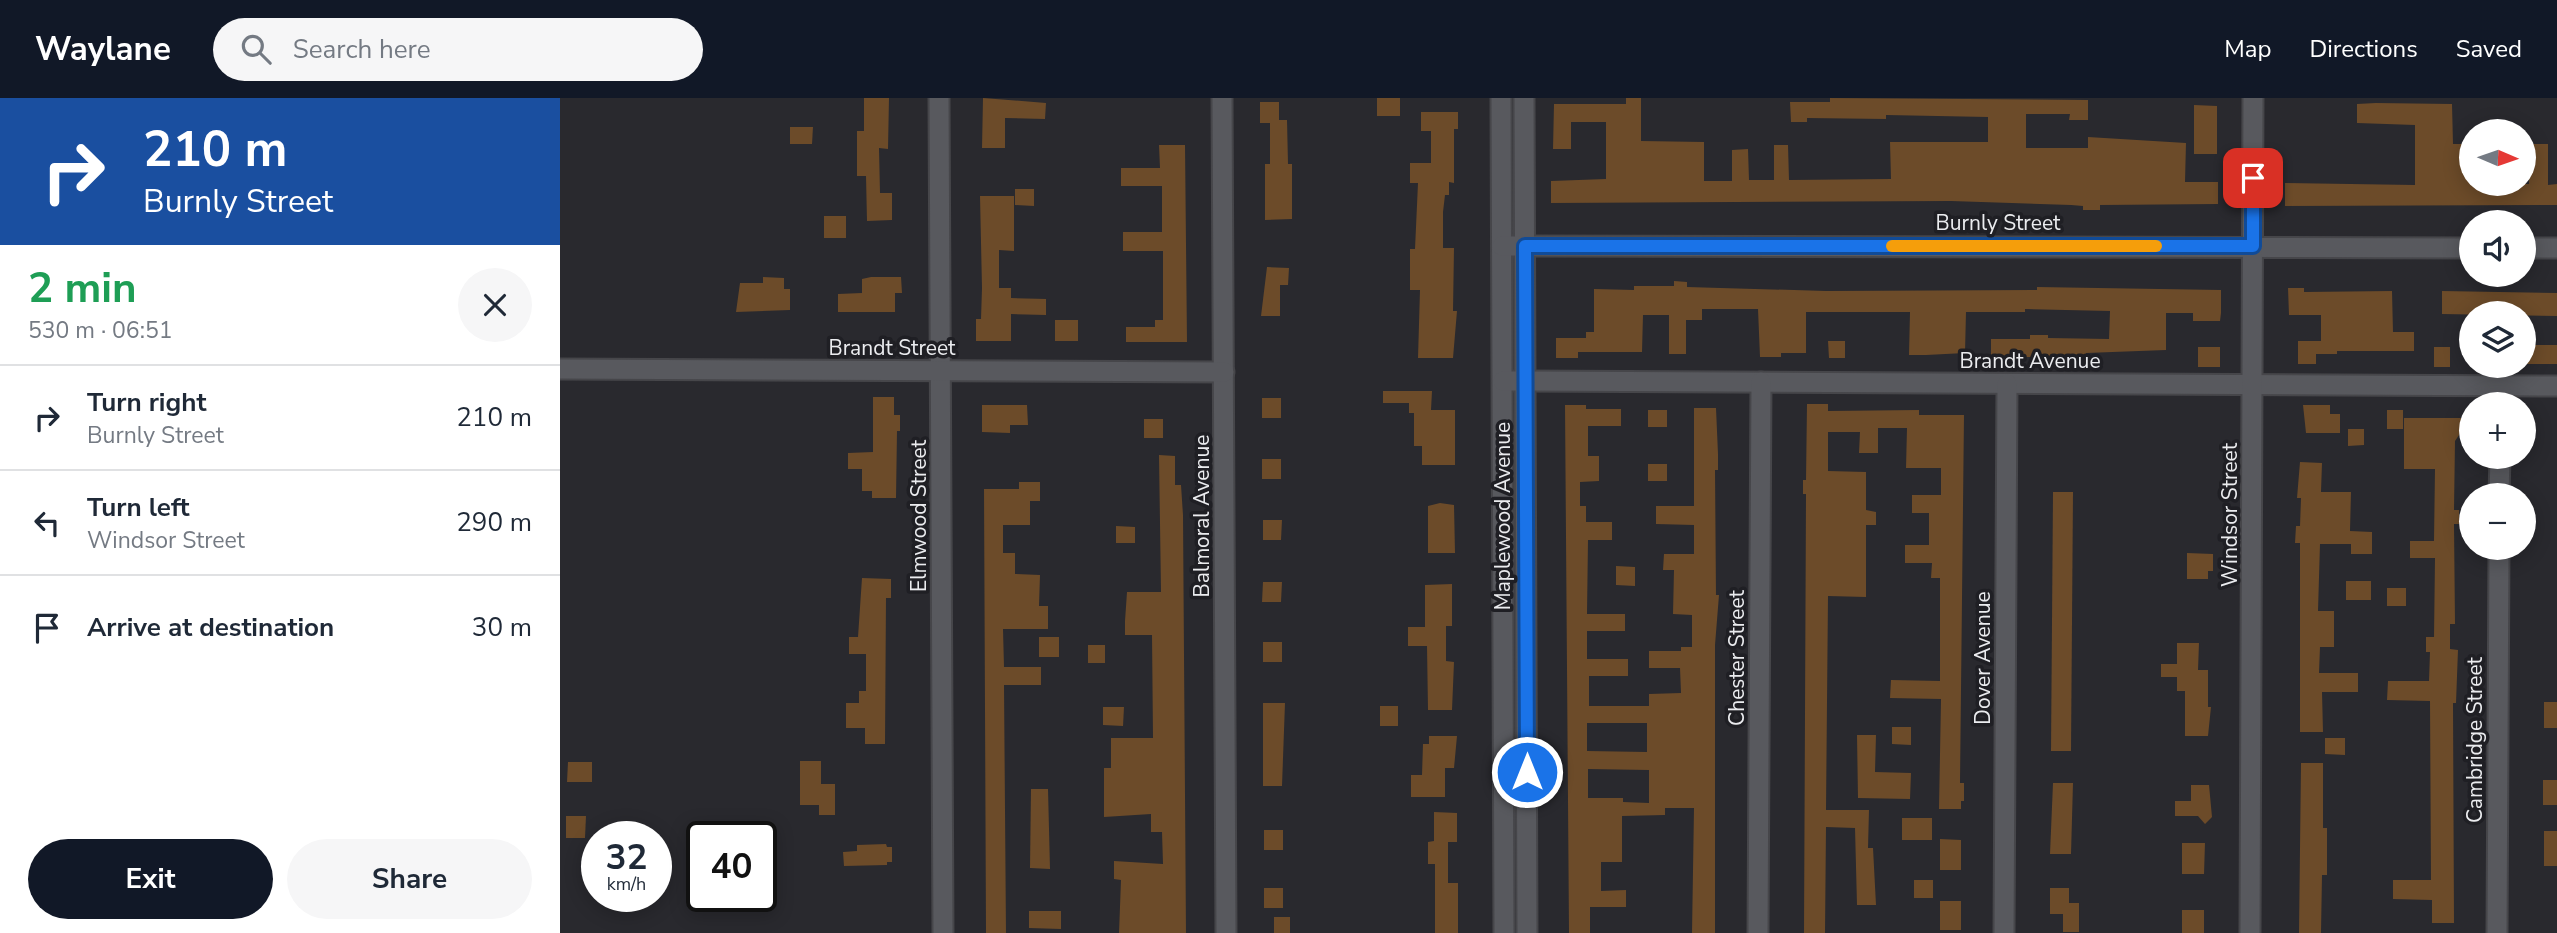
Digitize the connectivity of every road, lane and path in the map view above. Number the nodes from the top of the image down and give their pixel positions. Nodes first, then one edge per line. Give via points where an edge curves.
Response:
1 (939, 98) edge
2 (1222, 98) edge
3 (1502, 98) edge
4 (1524, 98) edge
5 (2253, 98) edge
6 (1502, 246) junction
7 (1525, 246) junction
8 (2253, 246) junction
9 (2459, 248) edge
10 (2536, 248) edge
11 (2557, 248) edge
12 (560, 369) edge
13 (941, 371) junction
14 (1224, 372) junction
15 (1503, 381) junction
16 (1525, 381) junction
17 (1761, 382) junction
18 (2007, 384) junction
19 (2253, 384) junction
20 (2557, 386) edge
21 (2519, 392) edge
22 (2459, 393) edge
23 (2499, 560) edge
24 (1504, 718) junction
25 (1526, 718) junction
26 (943, 933) edge
27 (1226, 933) edge
28 (1504, 933) edge
29 (1527, 933) edge
30 (1758, 933) edge
31 (2004, 933) edge
32 (2250, 933) edge
33 (2497, 933) edge

1 - 13 street, Elmwood Street
2 - 14 street, Balmoral Avenue
3 - 6 street, Maplewood Avenue
4 - 7 street, Maplewood Avenue
5 - 8 street, Windsor Street
6 - 7 street, Burnly Street
6 - 15 street, Maplewood Avenue
7 - 8 street, Burnly Street
7 - 16 street, Maplewood Avenue
8 - 9 street, Burnly Street
8 - 19 street, Windsor Street
10 - 11 street
12 - 13 street, Brandt Street
13 - 14 street, Brandt Street
13 - 26 street, Elmwood Street
14 - 27 street, Balmoral Avenue
15 - 16 street, Brandt Avenue
15 - 24 street, Maplewood Avenue
16 - 17 street, Brandt Avenue
16 - 25 street, Maplewood Avenue
17 - 18 street, Brandt Avenue
17 - 30 street, Chester Street
18 - 19 street, Brandt Avenue
18 - 31 street, Dover Avenue
19 - 22 street, Brandt Avenue
19 - 32 street, Windsor Street
20 - 21 street, Brandt Avenue
23 - 33 street, Cambridge Street
24 - 25 street
24 - 28 street, Maplewood Avenue
25 - 29 street, Maplewood Avenue

